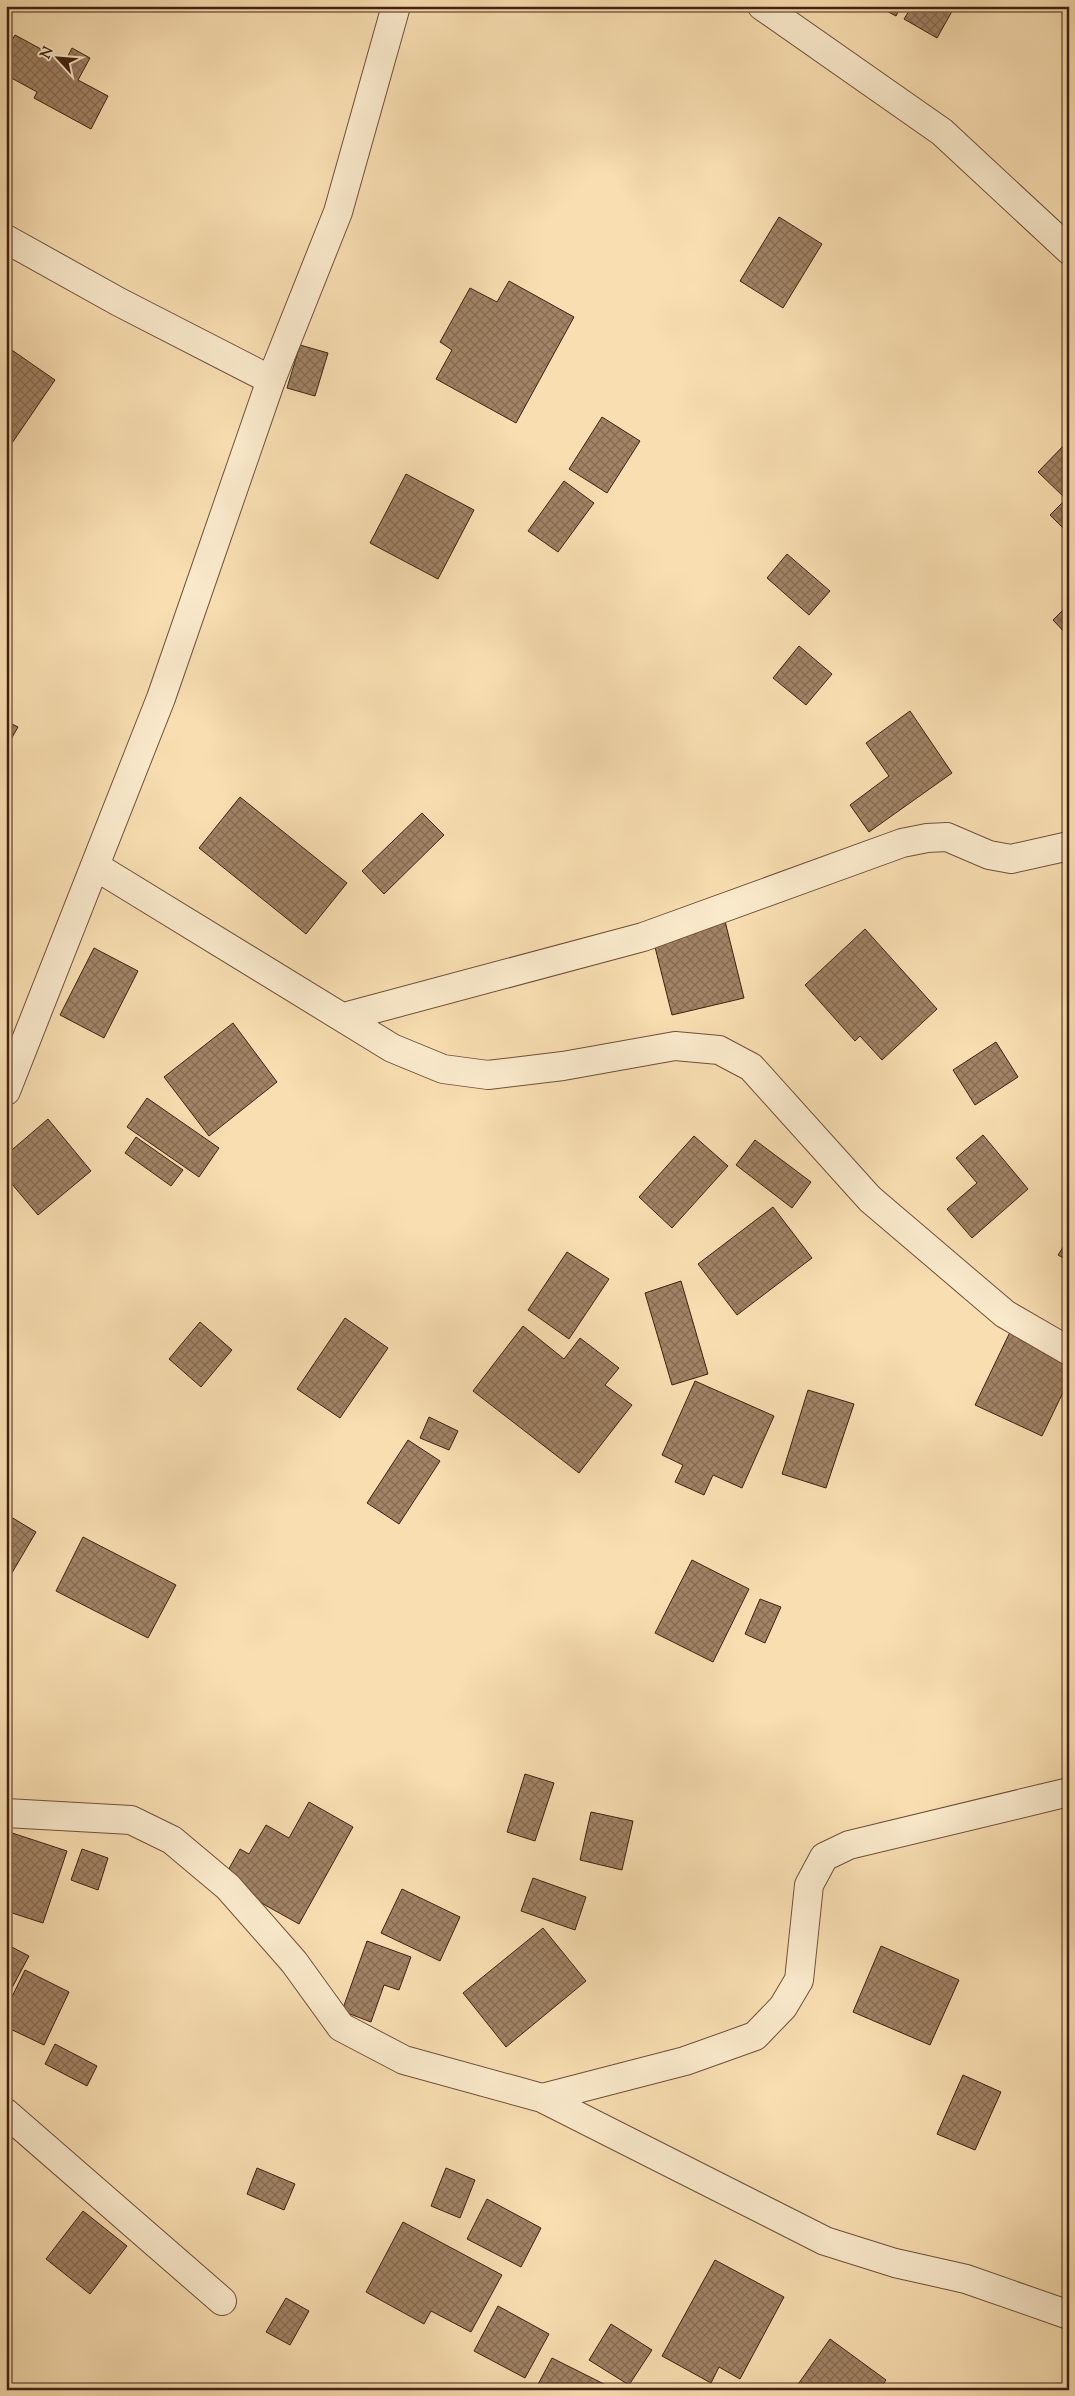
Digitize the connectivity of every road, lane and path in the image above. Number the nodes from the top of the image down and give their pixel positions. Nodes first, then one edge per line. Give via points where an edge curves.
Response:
1 (396, 6) edge
2 (762, 6) edge
3 (6, 239) edge
4 (1069, 250) edge
5 (271, 380) junction
6 (1069, 846) edge
7 (95, 866) junction
8 (344, 1017) junction
9 (6, 1091) edge
10 (1069, 1351) edge
11 (1069, 1792) edge
12 (6, 1813) edge
13 (542, 2098) junction
14 (6, 2113) edge
15 (222, 2300) dead end
16 (1069, 2315) edge

1 - 5 street via 338,212
2 - 4 street via 942,132
3 - 5 street via 119,302
5 - 7 street via 161,698
6 - 8 street via 1011,858 971,849 947,837 902,843 643,937
7 - 8 street
7 - 9 street
8 - 10 street via 392,1048 443,1069 488,1075 563,1066 675,1046 719,1050 751,1067 870,1199 1005,1314
11 - 13 street via 849,1845 824,1857 809,1885 800,1980 783,2007 755,2036 685,2061
12 - 13 street via 132,1820 172,1840 228,1887 294,1962 341,2027 404,2060
13 - 16 street via 825,2241 895,2263 966,2279
14 - 15 street

